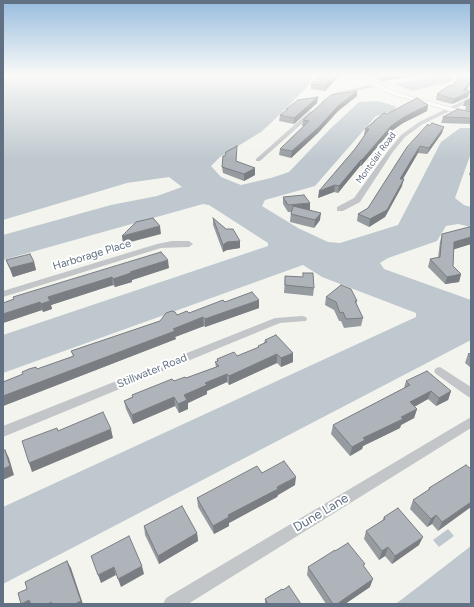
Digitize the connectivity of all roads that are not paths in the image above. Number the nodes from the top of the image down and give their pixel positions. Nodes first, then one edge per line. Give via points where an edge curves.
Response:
1 (322, 103) edge
2 (429, 103) edge
3 (461, 103) edge
4 (449, 109) junction
5 (471, 115) edge
6 (258, 160) dead end
7 (340, 209) dead end
8 (189, 244) dead end
9 (3, 294) edge
10 (302, 319) dead end
11 (440, 371) dead end
12 (471, 393) edge
13 (471, 422) edge
14 (3, 432) edge
15 (172, 604) edge

1 - 6 street
2 - 4 street
3 - 4 street, Montclair Road
4 - 5 street
4 - 7 street, Montclair Road via 421,123 403,136 357,200
8 - 9 street, Harborage Place via 160,246
10 - 14 street, Stillwater Road via 279,320
11 - 12 street
13 - 15 street, Dune Lane

